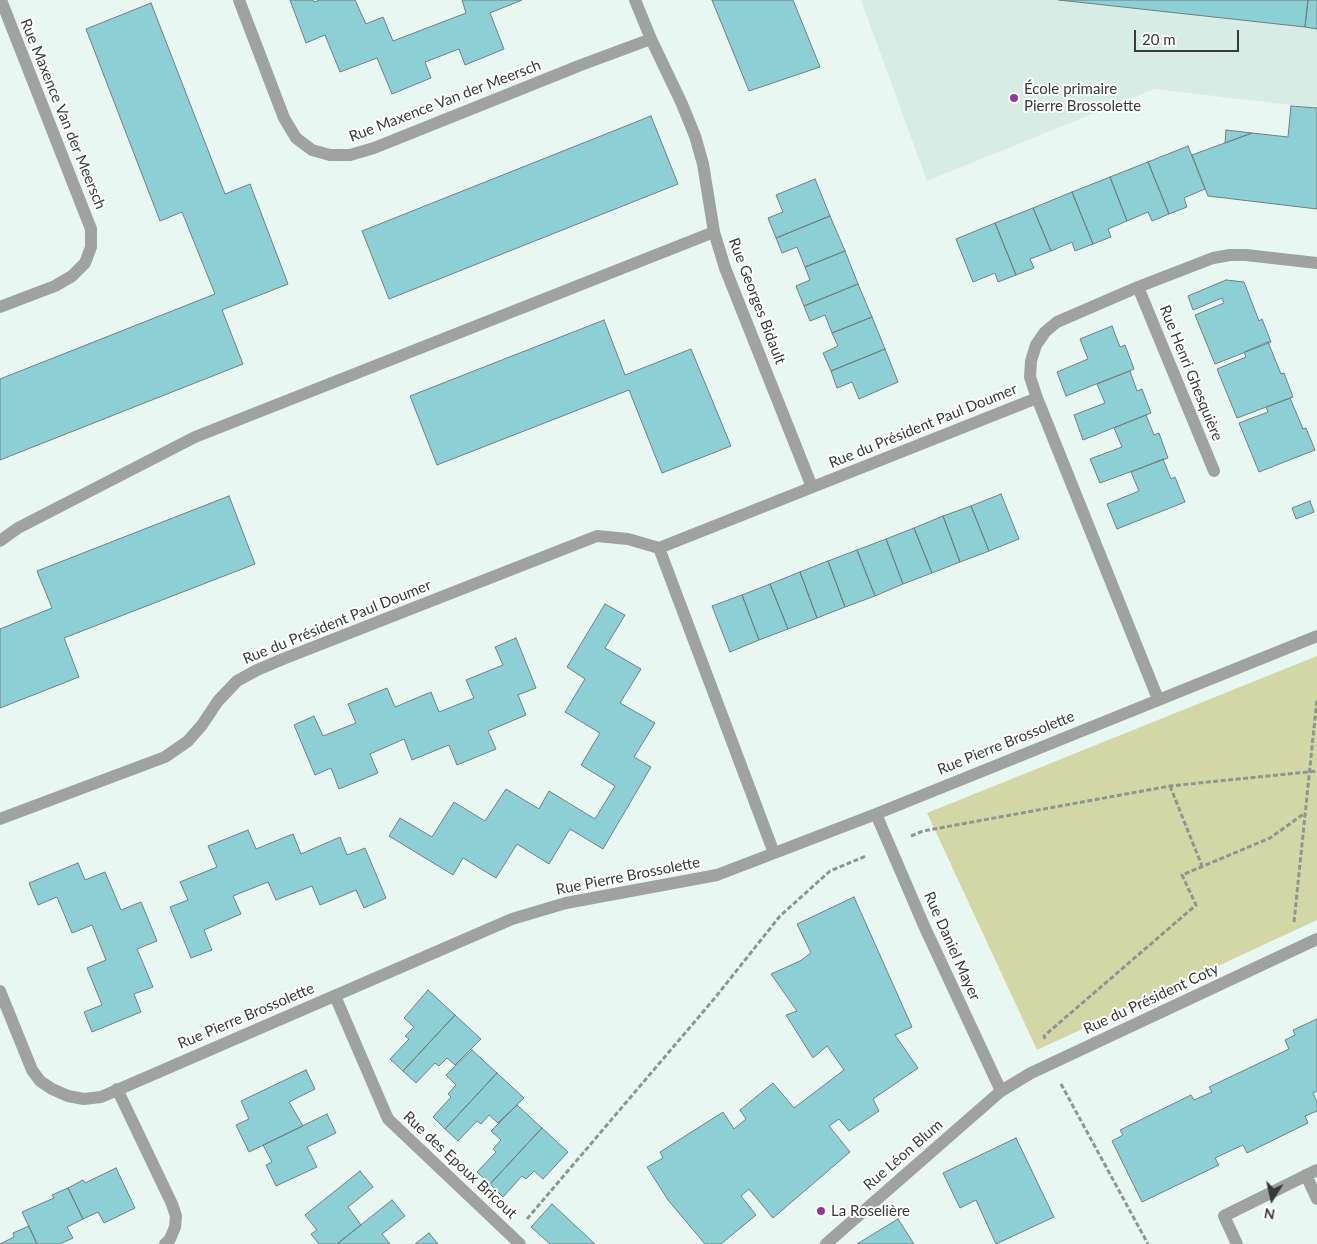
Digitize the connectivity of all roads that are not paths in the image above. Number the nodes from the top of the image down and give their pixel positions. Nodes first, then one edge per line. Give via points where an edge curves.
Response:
1 (1, 0) edge
2 (239, 0) edge
3 (635, 0) edge
4 (650, 39) junction
5 (714, 232) junction
6 (1317, 263) edge
7 (1138, 287) junction
8 (0, 307) edge
9 (1037, 398) junction
10 (1214, 471) dead end
11 (812, 487) junction
12 (0, 541) edge
13 (659, 548) junction
14 (1317, 636) edge
15 (1158, 699) junction
16 (876, 814) junction
17 (0, 819) edge
18 (774, 853) junction
19 (1317, 938) edge
20 (0, 991) edge
21 (335, 996) junction
22 (116, 1089) junction
23 (1001, 1091) junction
24 (1312, 1173) edge
25 (1317, 1199) edge
26 (516, 1240) edge
27 (165, 1244) edge
28 (826, 1244) edge
29 (1237, 1244) edge

1 - 8 street, Rue Maxence Van der Meersch via 91,229 92,247 85,263 72,276
2 - 4 street, Rue Maxence Van der Meersch via 284,118 296,138 312,150 330,155 350,155 374,148
3 - 4 street
4 - 5 street, Rue Georges Bidault via 695,136
5 - 11 street, Rue Georges Bidault via 725,268
5 - 12 street via 195,437 18,528
6 - 7 street via 1230,255 1213,258
7 - 9 street via 1058,322 1046,332 1036,345 1031,361 1030,377
7 - 10 street, Rue Henri Ghesquière
9 - 11 street, Rue du Président Paul Doumer
9 - 15 street, Rue du Président Paul Doumer
11 - 13 street, Rue du Président Paul Doumer
13 - 17 street, Rue du Président Paul Doumer via 628,539 597,536 283,658 237,681 218,700 188,741 164,757
13 - 18 street
14 - 15 street, Rue Pierre Brossolette
15 - 16 street, Rue Pierre Brossolette
16 - 18 street, Rue Pierre Brossolette
16 - 23 street, Rue Daniel Mayer
18 - 21 street, Rue Pierre Brossolette via 717,875 566,904 512,919
19 - 23 street, Rue du Président Coty via 1031,1073
20 - 22 street, Rue Pierre Brossolette via 32,1070 40,1080 68,1096 84,1099 101,1097
21 - 22 street, Rue Pierre Brossolette
21 - 26 street, Rue des Epoux Bricout via 388,1119
22 - 27 street via 176,1216 175,1227
23 - 28 street, Rue Léon Blum
24 - 25 street
24 - 29 street via 1224,1216

